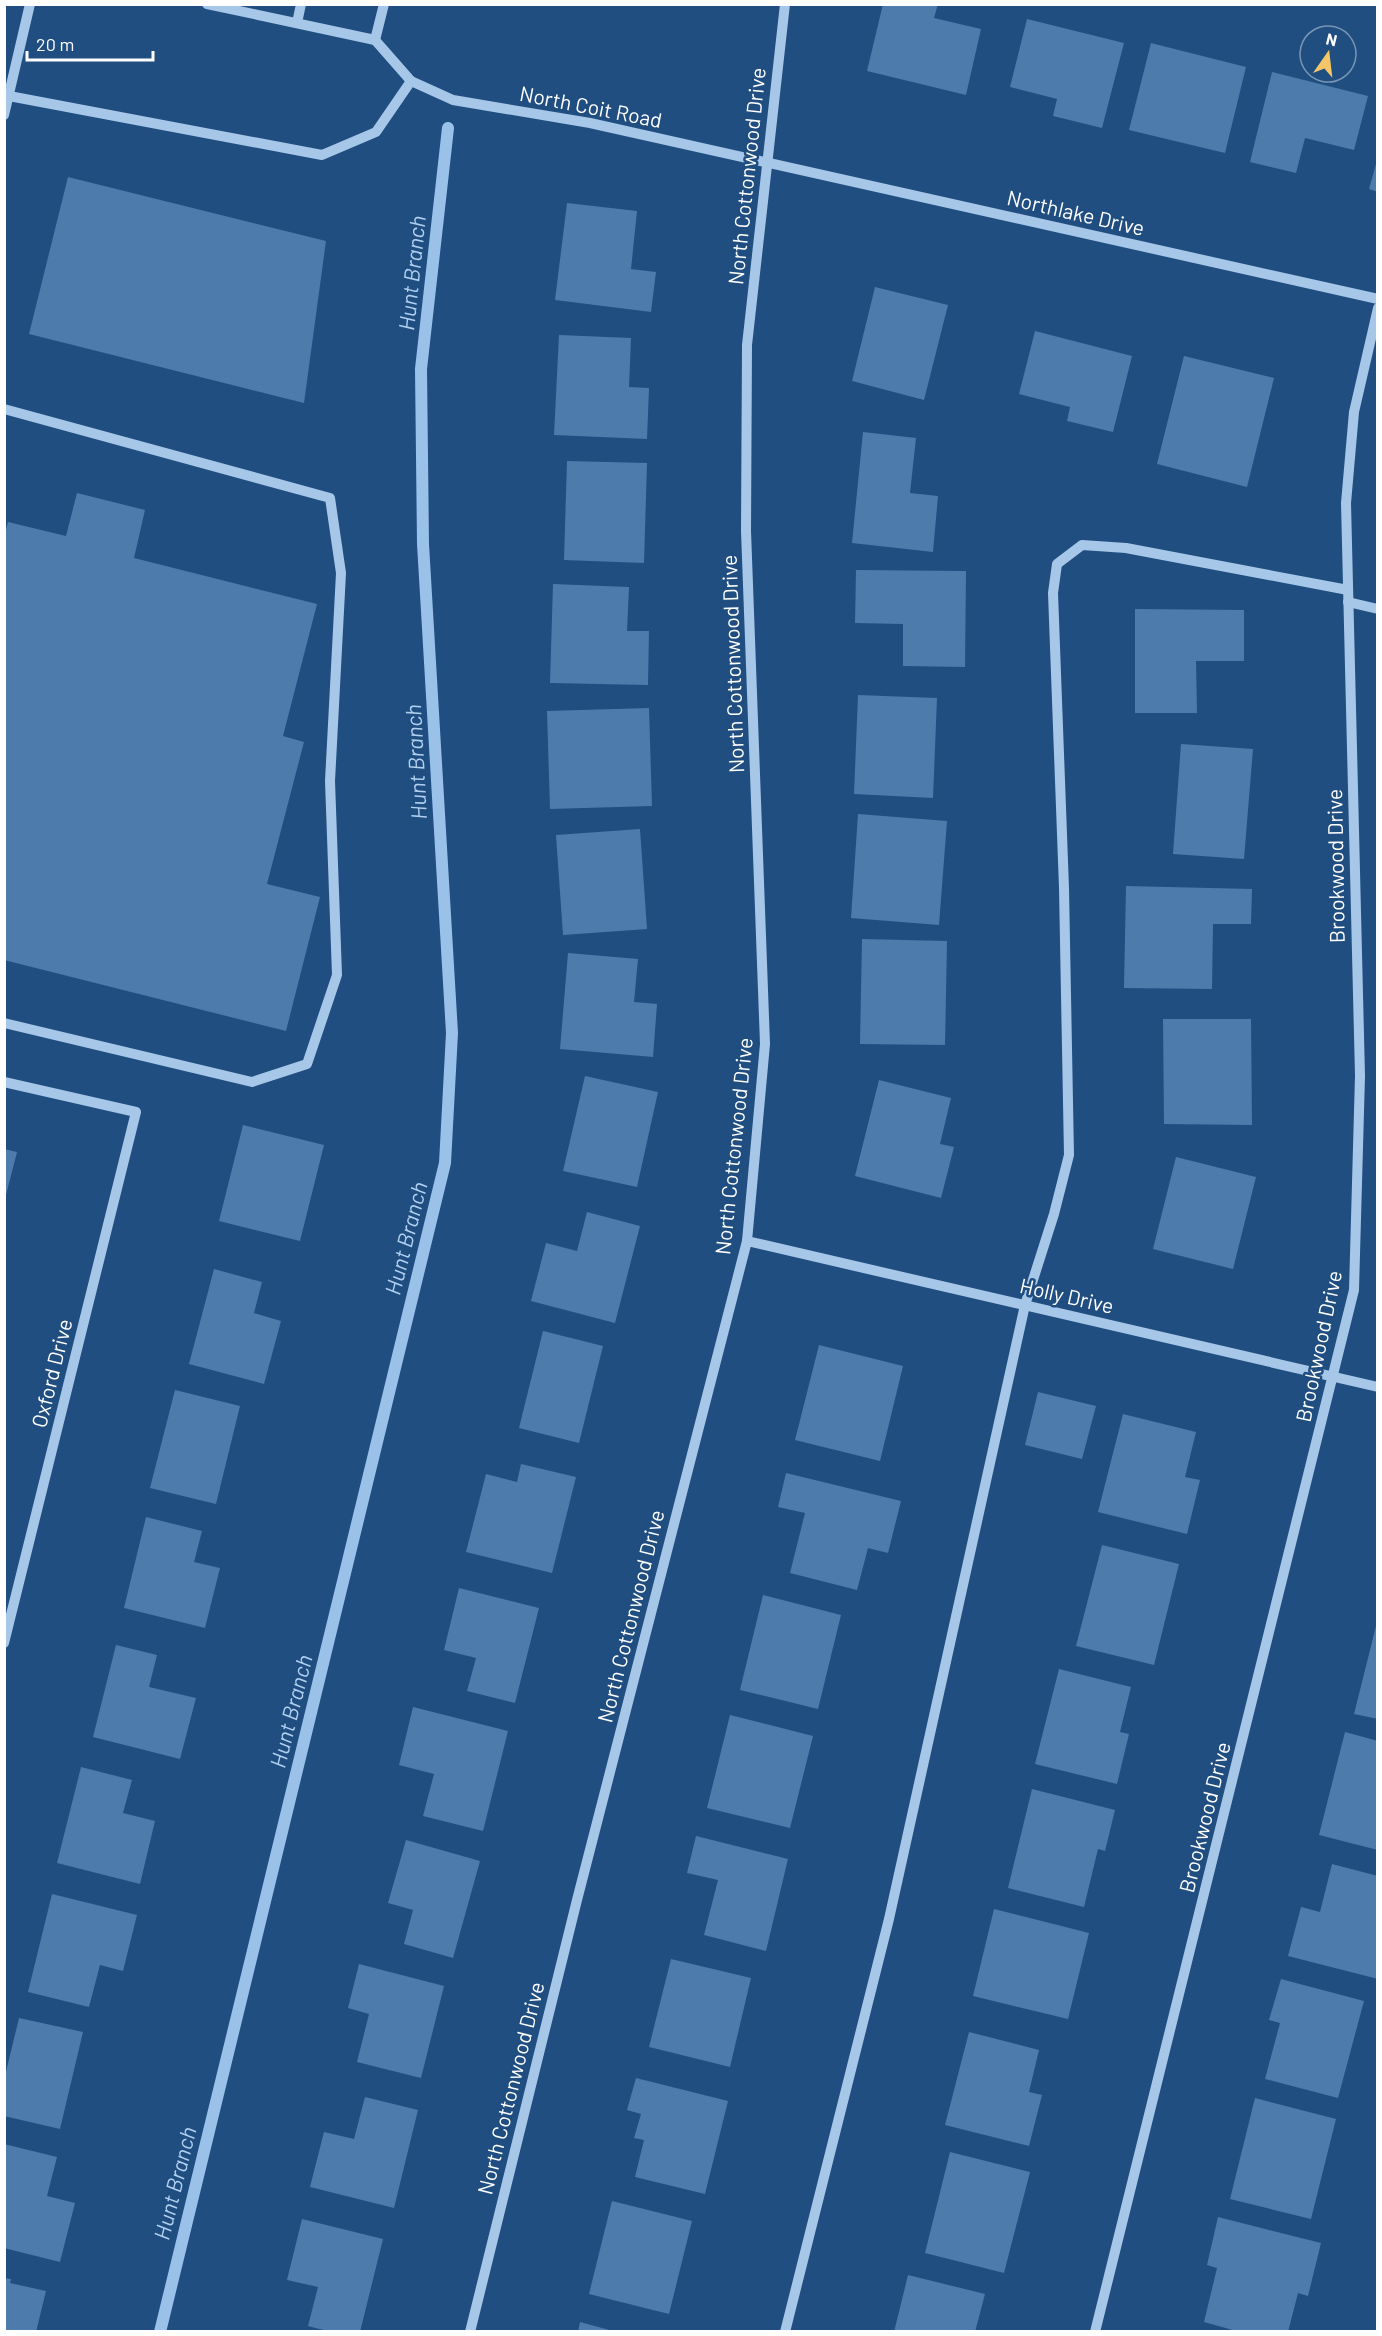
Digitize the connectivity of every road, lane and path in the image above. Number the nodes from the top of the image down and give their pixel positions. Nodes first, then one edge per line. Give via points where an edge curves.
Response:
1 (30, 4) edge
2 (207, 4) edge
3 (301, 4) edge
4 (384, 4) edge
5 (785, 4) edge
6 (297, 23) junction
7 (375, 40) junction
8 (411, 81) junction
9 (9, 96) junction
10 (4, 116) edge
11 (767, 162) junction
12 (1377, 299) edge
13 (1377, 308) edge
14 (4, 409) edge
15 (1347, 590) junction
16 (1348, 602) junction
17 (1377, 609) edge
18 (4, 1023) edge
19 (4, 1082) edge
20 (747, 1241) junction
21 (1025, 1305) junction
22 (1334, 1376) junction
23 (1377, 1387) edge
24 (4, 1643) edge
25 (470, 2331) edge
26 (785, 2331) edge
27 (1095, 2331) edge

1 - 9 street
2 - 6 street
3 - 6 street
4 - 7 street
5 - 11 street, North Cottonwood Drive
6 - 7 street
7 - 8 street
8 - 9 street via 376,132 322,155
8 - 11 street, North Coit Road via 453,100 590,123
9 - 10 street
11 - 12 street, Northlake Drive
11 - 20 street, North Cottonwood Drive via 747,345 746,531 765,1044
13 - 15 street, Brookwood Drive via 1354,412 1346,503
14 - 18 street via 330,498 342,573 330,781 337,975 307,1064 252,1082
15 - 16 street, Brookwood Drive
15 - 21 street via 1126,548 1082,544 1057,564 1054,616 1069,1155
16 - 17 street
16 - 22 street, Brookwood Drive via 1360,1076 1354,1290
19 - 24 street, Oxford Drive via 136,1112
20 - 21 street, Holly Drive
20 - 25 street, North Cottonwood Drive
21 - 22 street, Holly Drive
21 - 26 street via 889,1919
22 - 23 street, Holly Drive
22 - 27 street, Brookwood Drive

